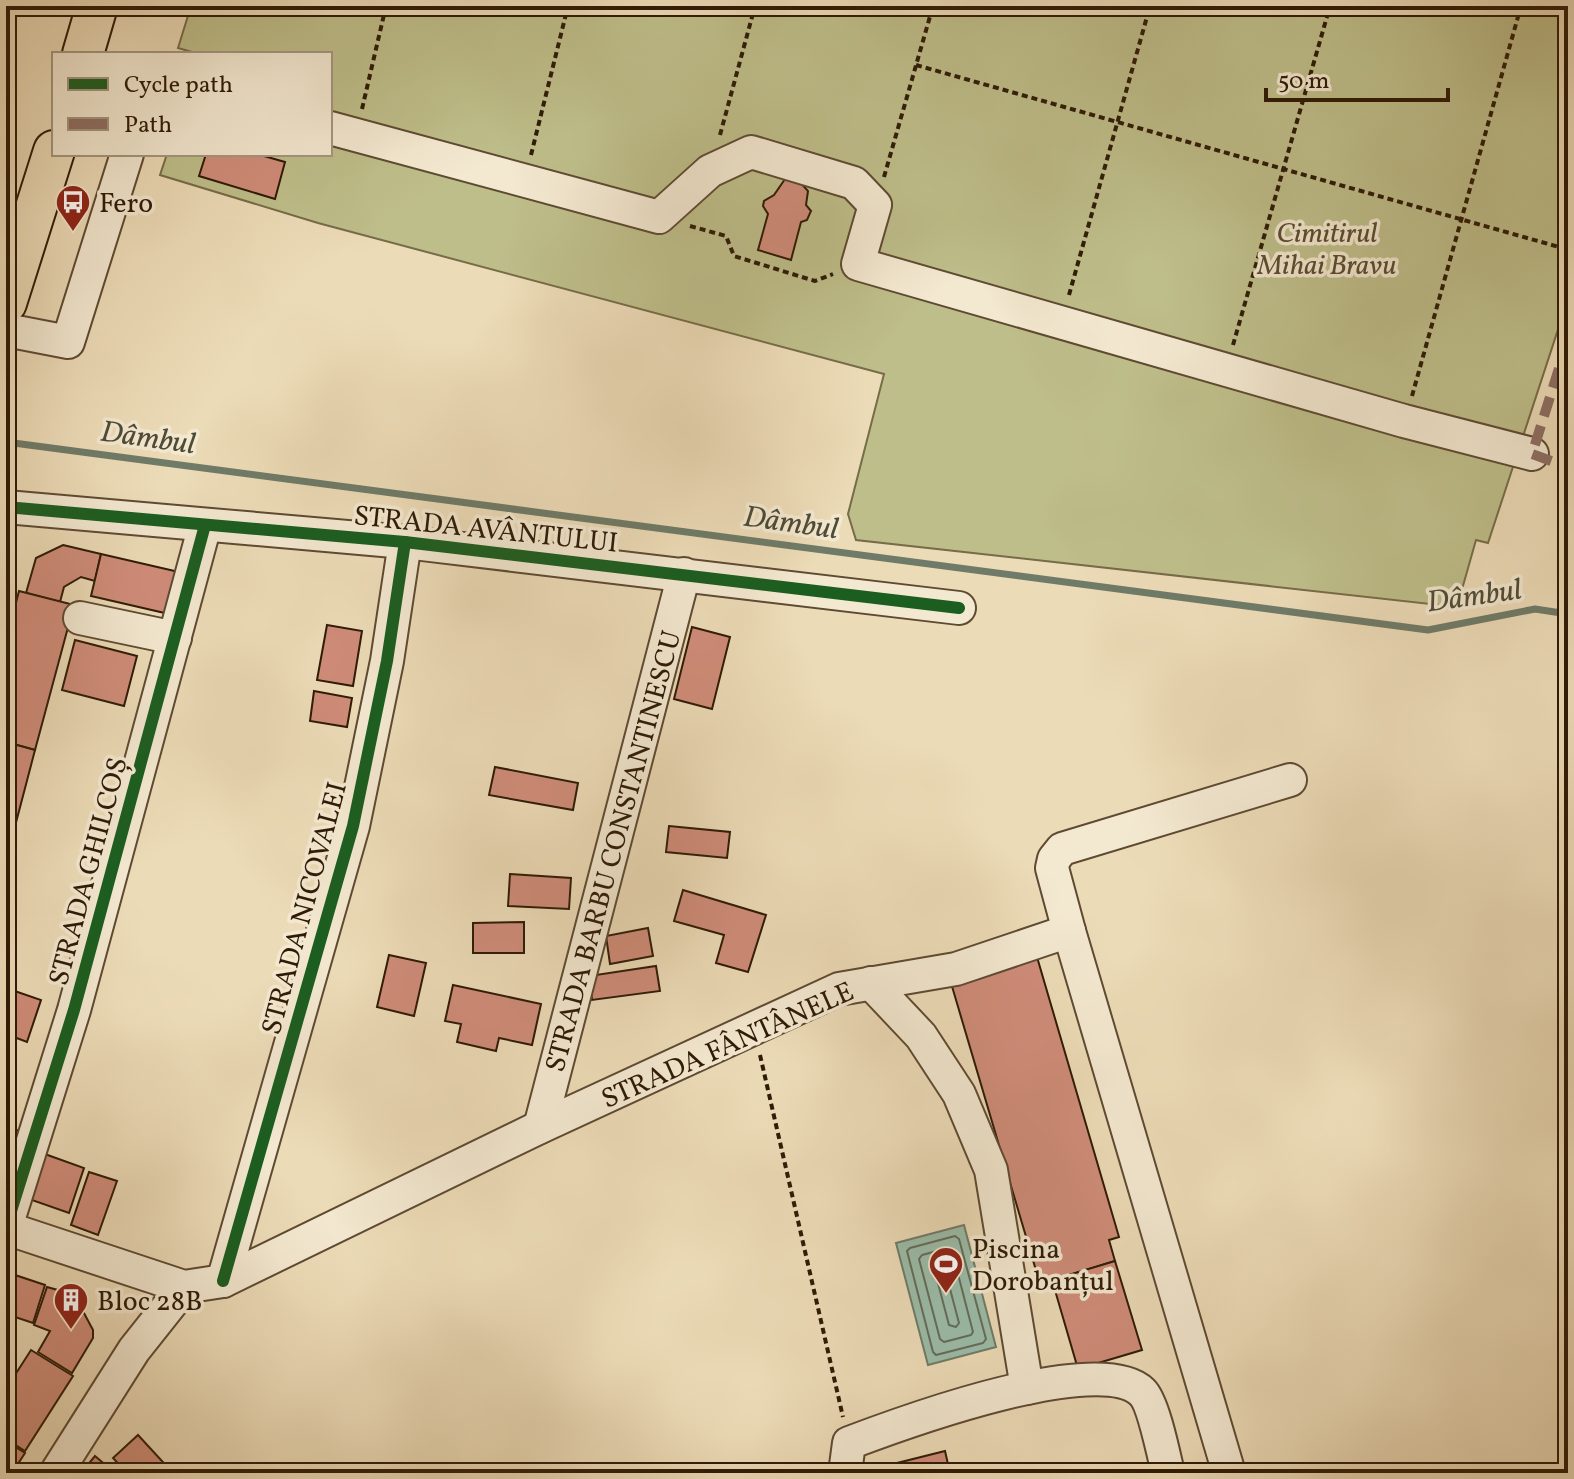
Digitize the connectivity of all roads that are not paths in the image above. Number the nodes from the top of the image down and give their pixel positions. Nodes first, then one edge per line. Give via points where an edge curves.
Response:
1 (97, 6) edge
2 (84, 52) edge
3 (343, 132) edge
4 (52, 156) edge
5 (126, 156) edge
6 (6, 303) edge
7 (6, 330) edge
8 (1532, 454) dead end
9 (6, 507) edge
10 (205, 525) junction
11 (405, 542) junction
12 (684, 574) junction
13 (959, 608) dead end
14 (80, 618) dead end
15 (175, 638) junction
16 (1290, 780) dead end
17 (1069, 931) junction
18 (871, 983) junction
19 (540, 1127) junction
20 (6, 1228) edge
21 (223, 1281) junction
22 (184, 1287) junction
23 (1027, 1388) junction
24 (847, 1458) edge
25 (56, 1473) edge
26 (1168, 1473) edge
27 (1229, 1473) edge

1 - 2 main road
3 - 8 street via 659,217 710,171 751,152 854,183 875,205 858,264
4 - 6 main road
5 - 7 street via 68,342
9 - 10 street, STRADA AVÂNTULUI
10 - 11 street, STRADA AVÂNTULUI
10 - 15 street, STRADA GHILCOȘ
11 - 12 street, STRADA AVÂNTULUI
11 - 21 street, STRADA NICOVALEI via 353,826
12 - 13 street, STRADA AVÂNTULUI
12 - 19 street, STRADA BARBU CONSTANTINESCU
14 - 15 street
15 - 20 street, STRADA GHILCOȘ via 74,1010
16 - 17 street via 1062,849 1052,868
17 - 18 street, STRADA FÂNTÂNELE via 956,969
17 - 27 street
18 - 19 street, STRADA FÂNTÂNELE via 839,989
18 - 23 street via 921,1036 959,1094 991,1170
19 - 21 street, STRADA FÂNTÂNELE
20 - 22 street, STRADA FÂNTÂNELE
21 - 22 street, STRADA FÂNTÂNELE
22 - 25 street via 134,1350
23 - 24 street via 922,1416
23 - 26 street via 1100,1377 1132,1383 1146,1394

